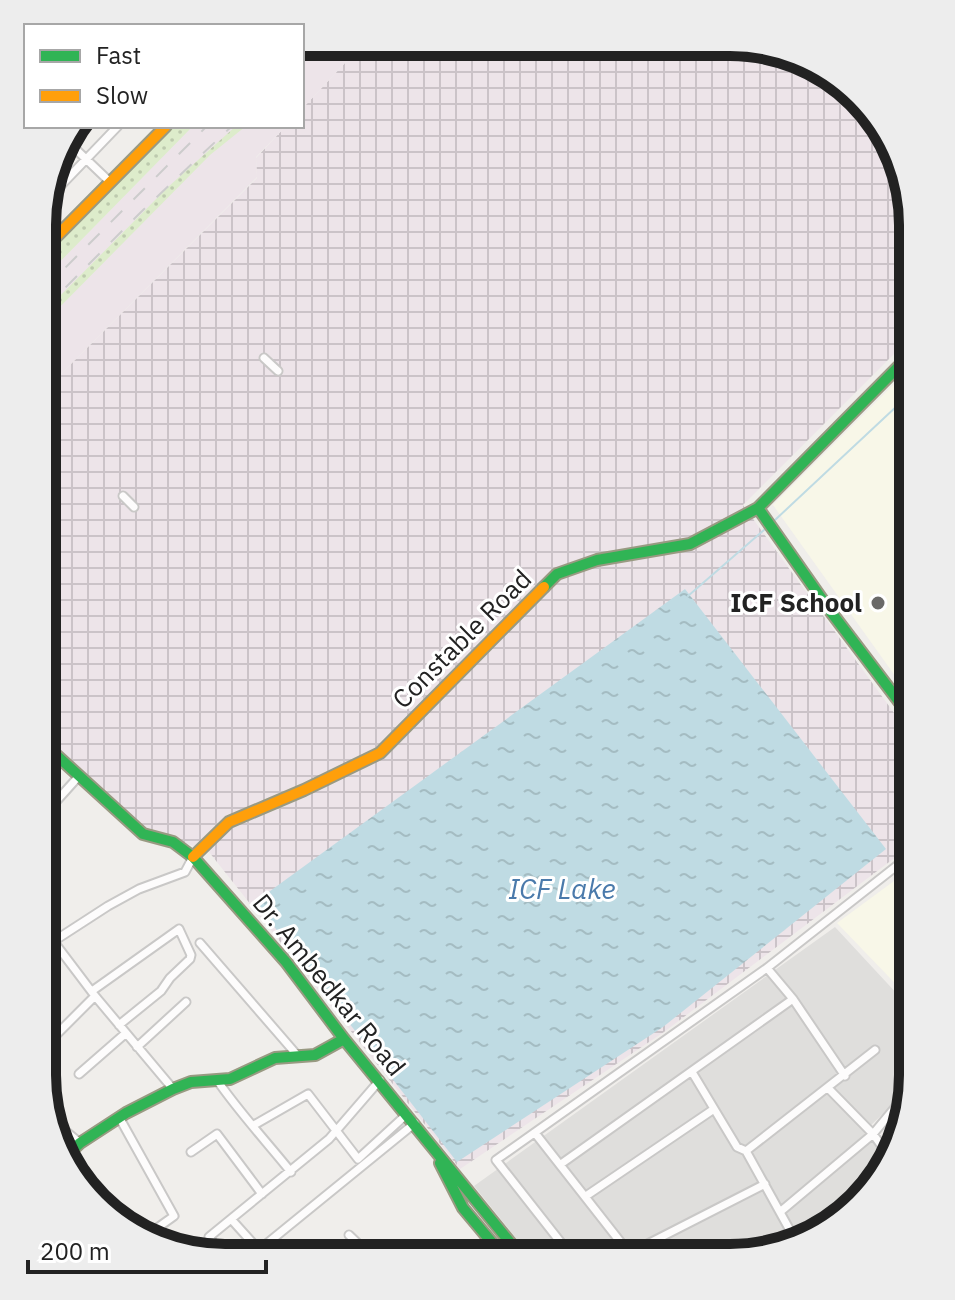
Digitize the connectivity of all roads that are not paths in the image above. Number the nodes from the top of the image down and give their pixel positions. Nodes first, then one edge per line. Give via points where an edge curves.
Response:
1 (116, 128) edge
2 (164, 128) edge
3 (75, 147) edge
4 (87, 158) junction
5 (110, 182) junction
6 (61, 185) edge
7 (56, 237) edge
8 (264, 358) dead end
9 (899, 366) edge
10 (278, 371) dead end
11 (123, 496) dead end
12 (134, 507) dead end
13 (758, 508) junction
14 (899, 702) edge
15 (56, 755) edge
16 (79, 776) junction
17 (56, 801) edge
18 (193, 857) junction
19 (899, 864) edge
20 (56, 940) edge
21 (200, 943) dead end
22 (56, 944) edge
23 (767, 968) junction
24 (93, 993) junction
25 (793, 999) junction
26 (186, 1002) dead end
27 (119, 1025) junction
28 (126, 1033) junction
29 (56, 1034) edge
30 (344, 1039) junction
31 (137, 1047) junction
32 (875, 1050) dead end
33 (297, 1055) junction
34 (692, 1072) junction
35 (79, 1074) dead end
36 (845, 1076) junction
37 (217, 1080) junction
38 (380, 1080) junction
39 (828, 1088) junction
40 (173, 1089) junction
41 (896, 1106) edge
42 (714, 1109) junction
43 (407, 1114) junction
44 (119, 1117) junction
45 (415, 1123) junction
46 (254, 1125) junction
47 (65, 1131) edge
48 (335, 1131) junction
49 (535, 1133) junction
50 (873, 1134) junction
51 (80, 1143) junction
52 (430, 1143) junction
53 (883, 1148) edge
54 (73, 1150) edge
55 (746, 1151) junction
56 (191, 1152) dead end
57 (561, 1164) junction
58 (291, 1172) junction
59 (765, 1184) junction
60 (262, 1194) junction
61 (586, 1196) junction
62 (780, 1212) junction
63 (231, 1219) junction
64 (156, 1229) edge
65 (791, 1231) joint
66 (349, 1235) dead end
67 (782, 1236) edge
68 (214, 1243) edge
69 (254, 1244) edge
70 (266, 1244) edge
71 (358, 1244) edge
72 (493, 1244) edge
73 (512, 1244) edge
74 (562, 1244) edge
75 (623, 1244) edge
76 (653, 1244) edge

1 - 4 street
2 - 5 street
3 - 4 street
4 - 5 street
4 - 6 street
5 - 7 street
8 - 10 street
9 - 13 street, Constable Road
11 - 12 street
13 - 14 street
13 - 18 street, Constable Road via 690,544 597,560 557,574 380,753 229,822
15 - 16 street, Dr. Ambedkar Road
16 - 17 street
16 - 18 street, Dr. Ambedkar Road via 143,834 173,842
18 - 20 street via 185,872 139,889
18 - 30 street, Dr. Ambedkar Road via 286,962
19 - 23 street
21 - 33 street
22 - 24 street
23 - 25 street
23 - 49 street
24 - 27 street
24 - 27 street via 179,929 190,959
24 - 29 street
25 - 34 street
25 - 36 street
26 - 31 street
27 - 28 street
28 - 31 street
28 - 35 street
30 - 33 street via 315,1055
30 - 38 street, Dr. Ambedkar Road
31 - 40 street
32 - 36 street
33 - 37 street
34 - 42 street
34 - 57 street
36 - 39 street
37 - 40 street
37 - 46 street
38 - 43 street, Dr. Ambedkar Road
38 - 48 street
39 - 50 street
39 - 55 street
40 - 44 street
41 - 50 street
42 - 55 street via 737,1147
42 - 61 street
43 - 45 street, Dr. Ambedkar Road
43 - 48 street via 358,1159
44 - 51 street
44 - 64 street via 174,1216
45 - 52 street, Dr. Ambedkar Road
45 - 70 street
46 - 48 street via 308,1094
46 - 58 street
47 - 51 street
48 - 58 street
49 - 57 street
49 - 74 street via 496,1160
50 - 53 street
50 - 62 street
51 - 54 street
52 - 72 street, Dr. Ambedkar Road via 463,1208
52 - 73 street, Dr. Ambedkar Road
55 - 59 street
56 - 60 street via 217,1134
57 - 61 street
58 - 60 street
59 - 62 street
59 - 76 street
60 - 63 street
61 - 75 street
62 - 65 street
63 - 68 street via 209,1237
63 - 69 street
65 - 67 street
66 - 71 street

